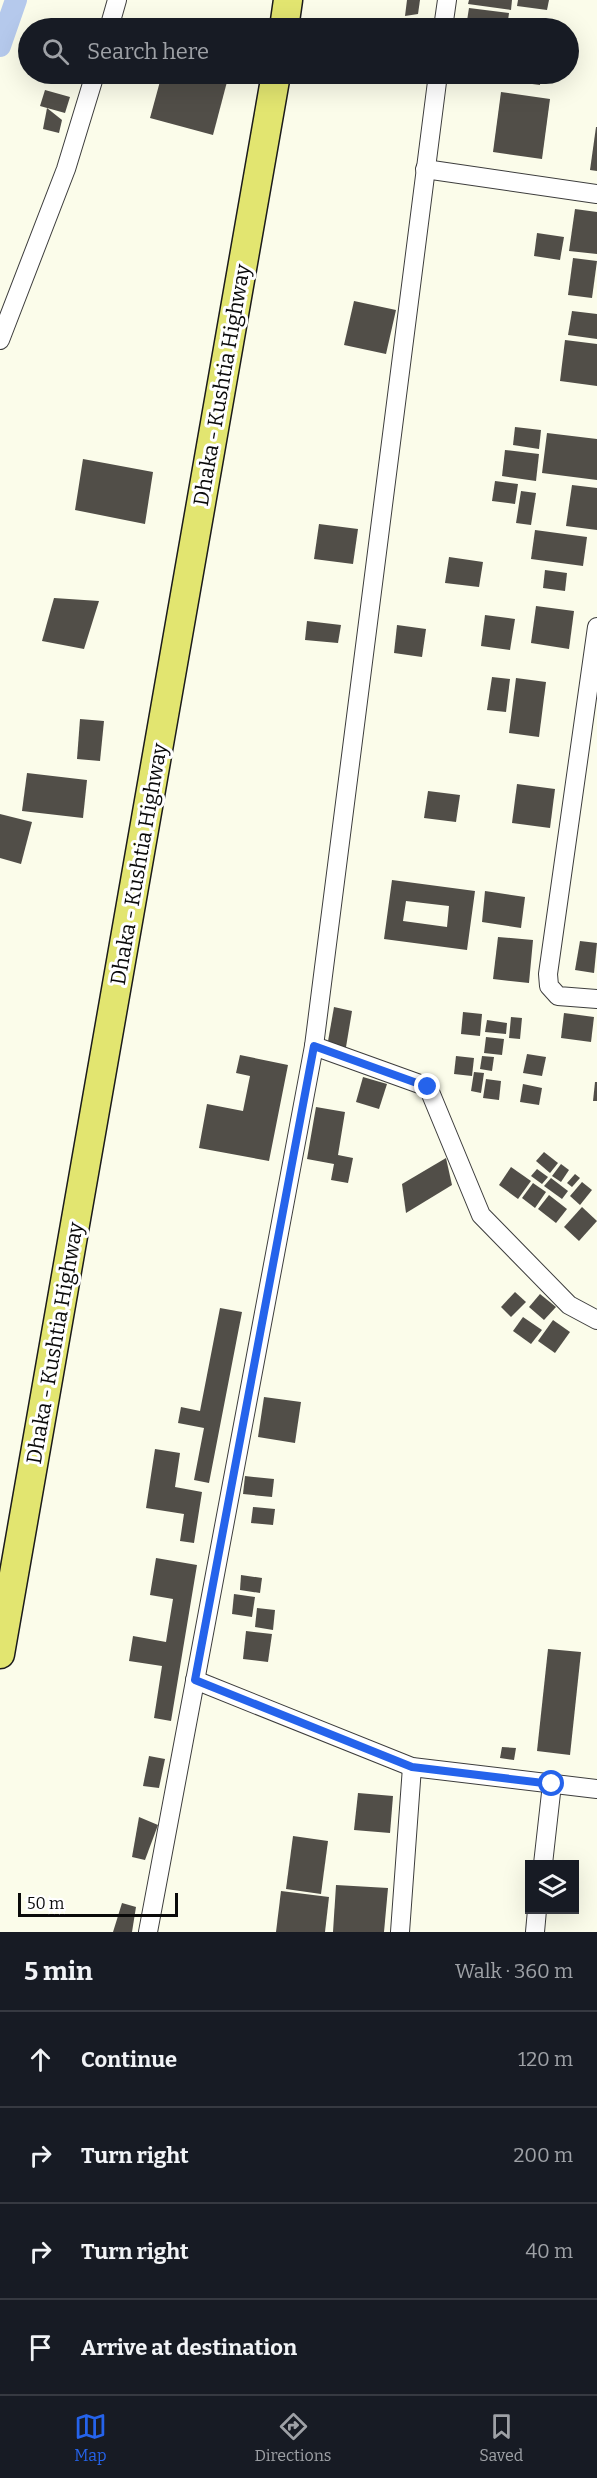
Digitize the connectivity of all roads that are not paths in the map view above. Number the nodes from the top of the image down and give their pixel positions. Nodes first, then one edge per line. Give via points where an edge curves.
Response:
1 (117, 0) edge
2 (288, 0) edge
3 (447, 0) edge
4 (112, 18) edge
5 (285, 18) edge
6 (444, 18) edge
7 (92, 84) edge
8 (274, 84) edge
9 (437, 84) edge
10 (426, 169) junction
11 (597, 194) edge
12 (0, 340) edge
13 (597, 627) edge
14 (597, 999) edge
15 (314, 1046) junction
16 (597, 1320) edge
17 (0, 1654) edge
18 (195, 1680) junction
19 (412, 1767) junction
20 (552, 1784) junction
21 (597, 1789) edge
22 (543, 1860) edge
23 (537, 1914) edge
24 (148, 1932) edge
25 (400, 1932) edge
26 (535, 1932) edge

1 - 4 street
2 - 5 main road
3 - 6 street
7 - 12 street via 66,169
8 - 17 main road, Dhaka - Kushtia Highway
9 - 10 street
10 - 11 street
10 - 15 street
13 - 14 street via 548,974 549,986 558,996
15 - 16 street via 428,1087 481,1215 569,1305
15 - 18 street
18 - 19 street
18 - 24 street
19 - 20 street
19 - 25 street
20 - 21 street
20 - 22 street
23 - 26 street

